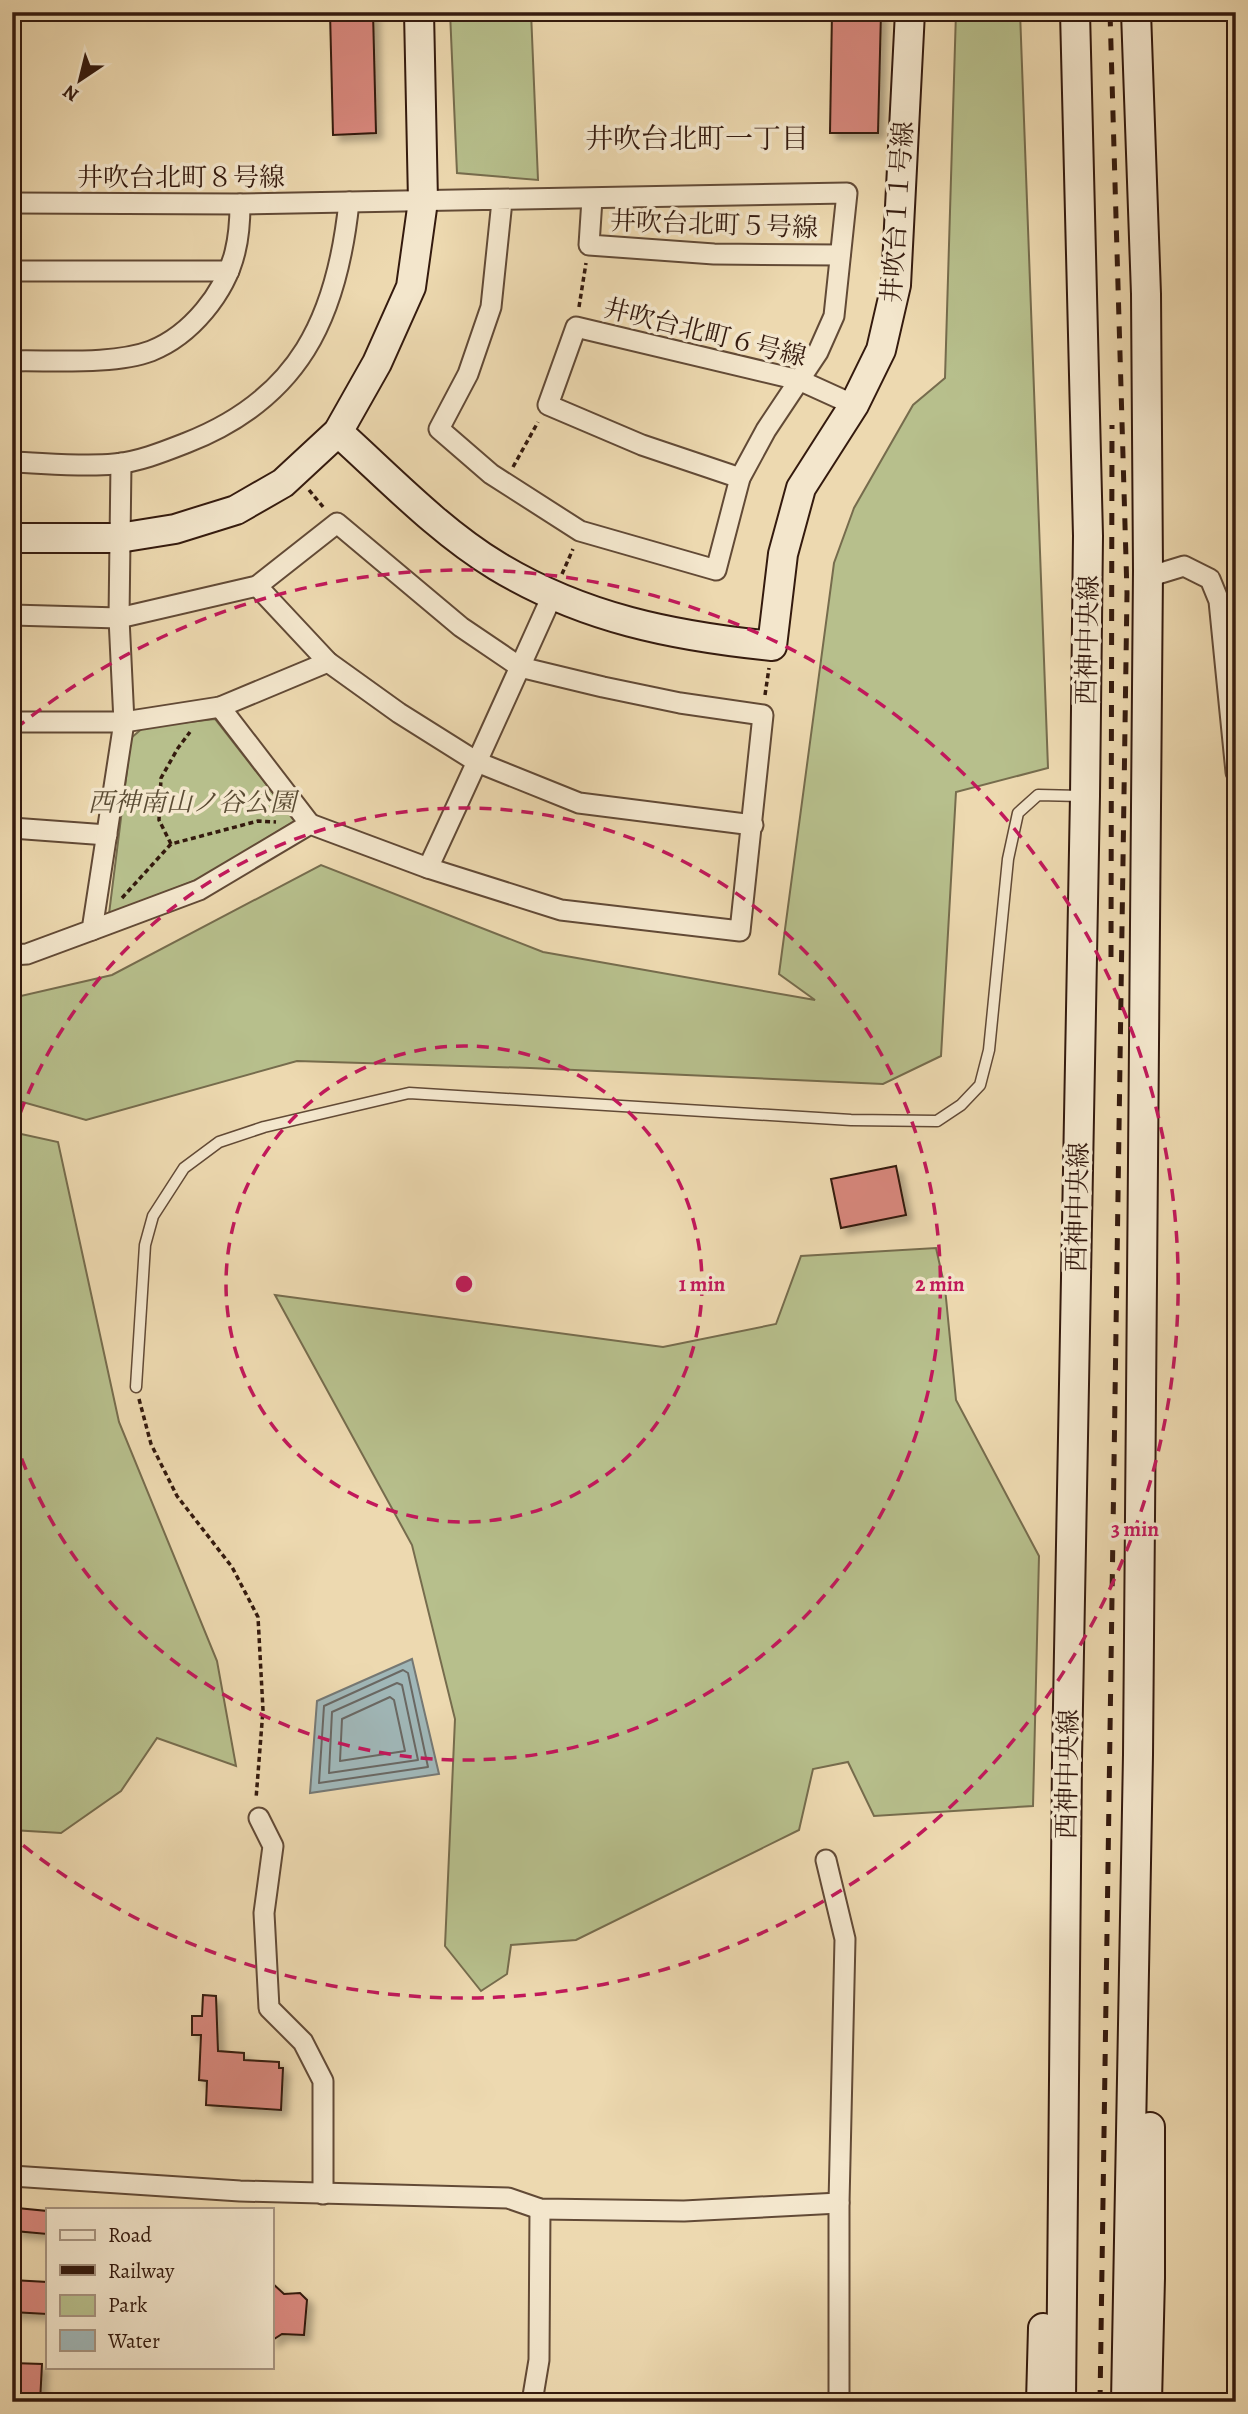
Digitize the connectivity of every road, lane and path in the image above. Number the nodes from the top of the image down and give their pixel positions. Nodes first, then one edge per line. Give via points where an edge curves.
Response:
1 (419, 12) edge
2 (910, 12) edge
3 (1075, 12) edge
4 (1136, 12) edge
5 (592, 199) junction
6 (423, 201) junction
7 (502, 201) junction
8 (349, 202) junction
9 (12, 203) edge
10 (240, 204) junction
11 (589, 245) junction
12 (840, 255) junction
13 (12, 271) edge
14 (229, 271) junction
15 (576, 327) junction
16 (12, 361) edge
17 (799, 380) junction
18 (548, 405) junction
19 (854, 405) junction
20 (338, 432) junction
21 (12, 462) edge
22 (121, 463) junction
23 (294, 472) junction
24 (740, 478) junction
25 (504, 482) junction
26 (337, 523) junction
27 (580, 531) junction
28 (12, 538) edge
29 (119, 538) junction
30 (1148, 577) junction
31 (257, 586) junction
32 (552, 596) junction
33 (12, 615) edge
34 (119, 618) junction
35 (772, 646) junction
36 (328, 662) junction
37 (520, 667) junction
38 (220, 707) junction
39 (763, 715) junction
40 (12, 722) edge
41 (124, 722) junction
42 (477, 762) junction
43 (1236, 772) edge
44 (1085, 796) junction
45 (310, 824) junction
46 (752, 825) junction
47 (12, 828) edge
48 (107, 835) junction
49 (171, 844) junction
50 (428, 868) junction
51 (118, 902) dead end
52 (92, 930) junction
53 (12, 955) edge
54 (136, 1387) joint
55 (1140, 1543) junction
56 (1071, 1544) junction
57 (259, 1818) joint
58 (827, 1860) dead end
59 (12, 2176) edge
60 (323, 2194) junction
61 (839, 2203) junction
62 (540, 2208) junction
63 (532, 2402) edge
64 (839, 2402) edge
65 (1041, 2402) edge
66 (1061, 2402) edge
67 (1126, 2402) edge
68 (1146, 2402) edge

1 - 6 street
2 - 19 street, 井吹台１１号線 via 896,285 881,350
3 - 44 street, 西神中央線 via 1088,536
4 - 30 street via 1146,294
5 - 7 street, 井吹台北町８号線
5 - 11 street, 井吹台北町５号線
5 - 12 street, 井吹台北町８号線 via 847,193
6 - 7 street, 井吹台北町８号線
6 - 8 street, 井吹台北町８号線
6 - 20 street via 411,287 377,363
7 - 25 street via 491,307 468,374 439,429
8 - 10 street, 井吹台北町８号線
8 - 22 street via 344,249 332,293 314,336 288,374 258,404 200,438
9 - 10 street, 井吹台北町８号線
10 - 14 street via 236,251
11 - 12 street, 井吹台北町５号線 via 714,254
11 - 15 path
12 - 17 street via 834,316
13 - 14 street
14 - 16 street via 207,309 151,351 113,358
15 - 17 street, 井吹台北町６号線
15 - 18 street, 井吹台北町６号線
17 - 19 street, 井吹台北町６号線
17 - 24 street
18 - 24 street
18 - 25 path
19 - 35 street, 井吹台１１号線 via 801,488 783,554
20 - 23 street
20 - 32 street via 433,519 495,565
21 - 22 street
22 - 29 street
23 - 26 path
23 - 29 street via 236,510 175,529
24 - 27 street via 716,570
25 - 27 street
26 - 31 street
26 - 37 street via 461,626
27 - 32 path
28 - 29 street
29 - 34 street
30 - 43 street via 1184,565 1210,579 1219,601
30 - 55 street
31 - 34 street
31 - 36 street
32 - 35 street via 640,625 698,638
32 - 37 street
33 - 34 street
34 - 41 street
35 - 39 path
36 - 38 street
36 - 42 street
37 - 39 street via 654,698
37 - 42 street
38 - 41 street
38 - 45 street
38 - 49 path via 196,724 161,778 159,820
39 - 46 street
40 - 41 street
41 - 48 street
42 - 46 street via 579,803
42 - 50 street
44 - 54 lane via 1038,795 1018,813 1008,859 989,1050 980,1085 937,1121 851,1120 409,1093 264,1127 219,1142 184,1168 153,1216 145,1245
44 - 56 street, 西神中央線
45 - 49 path via 258,821
45 - 50 street
45 - 52 street via 199,890
46 - 50 street via 740,931 561,910
47 - 48 street
48 - 52 street
49 - 51 path
52 - 53 street
54 - 57 path via 151,1444 177,1496 232,1567 258,1617 263,1710 255,1791
55 - 67 street
55 - 68 street via 1146,1643 1150,1969
56 - 65 street via 1054,1877
56 - 66 street, 西神中央線
57 - 60 street via 273,1846 264,1913 269,2008 303,2042 323,2081
58 - 61 street via 845,1939
59 - 60 street
60 - 62 street via 508,2198
61 - 62 street via 684,2211
61 - 64 street
62 - 63 street via 539,2360

